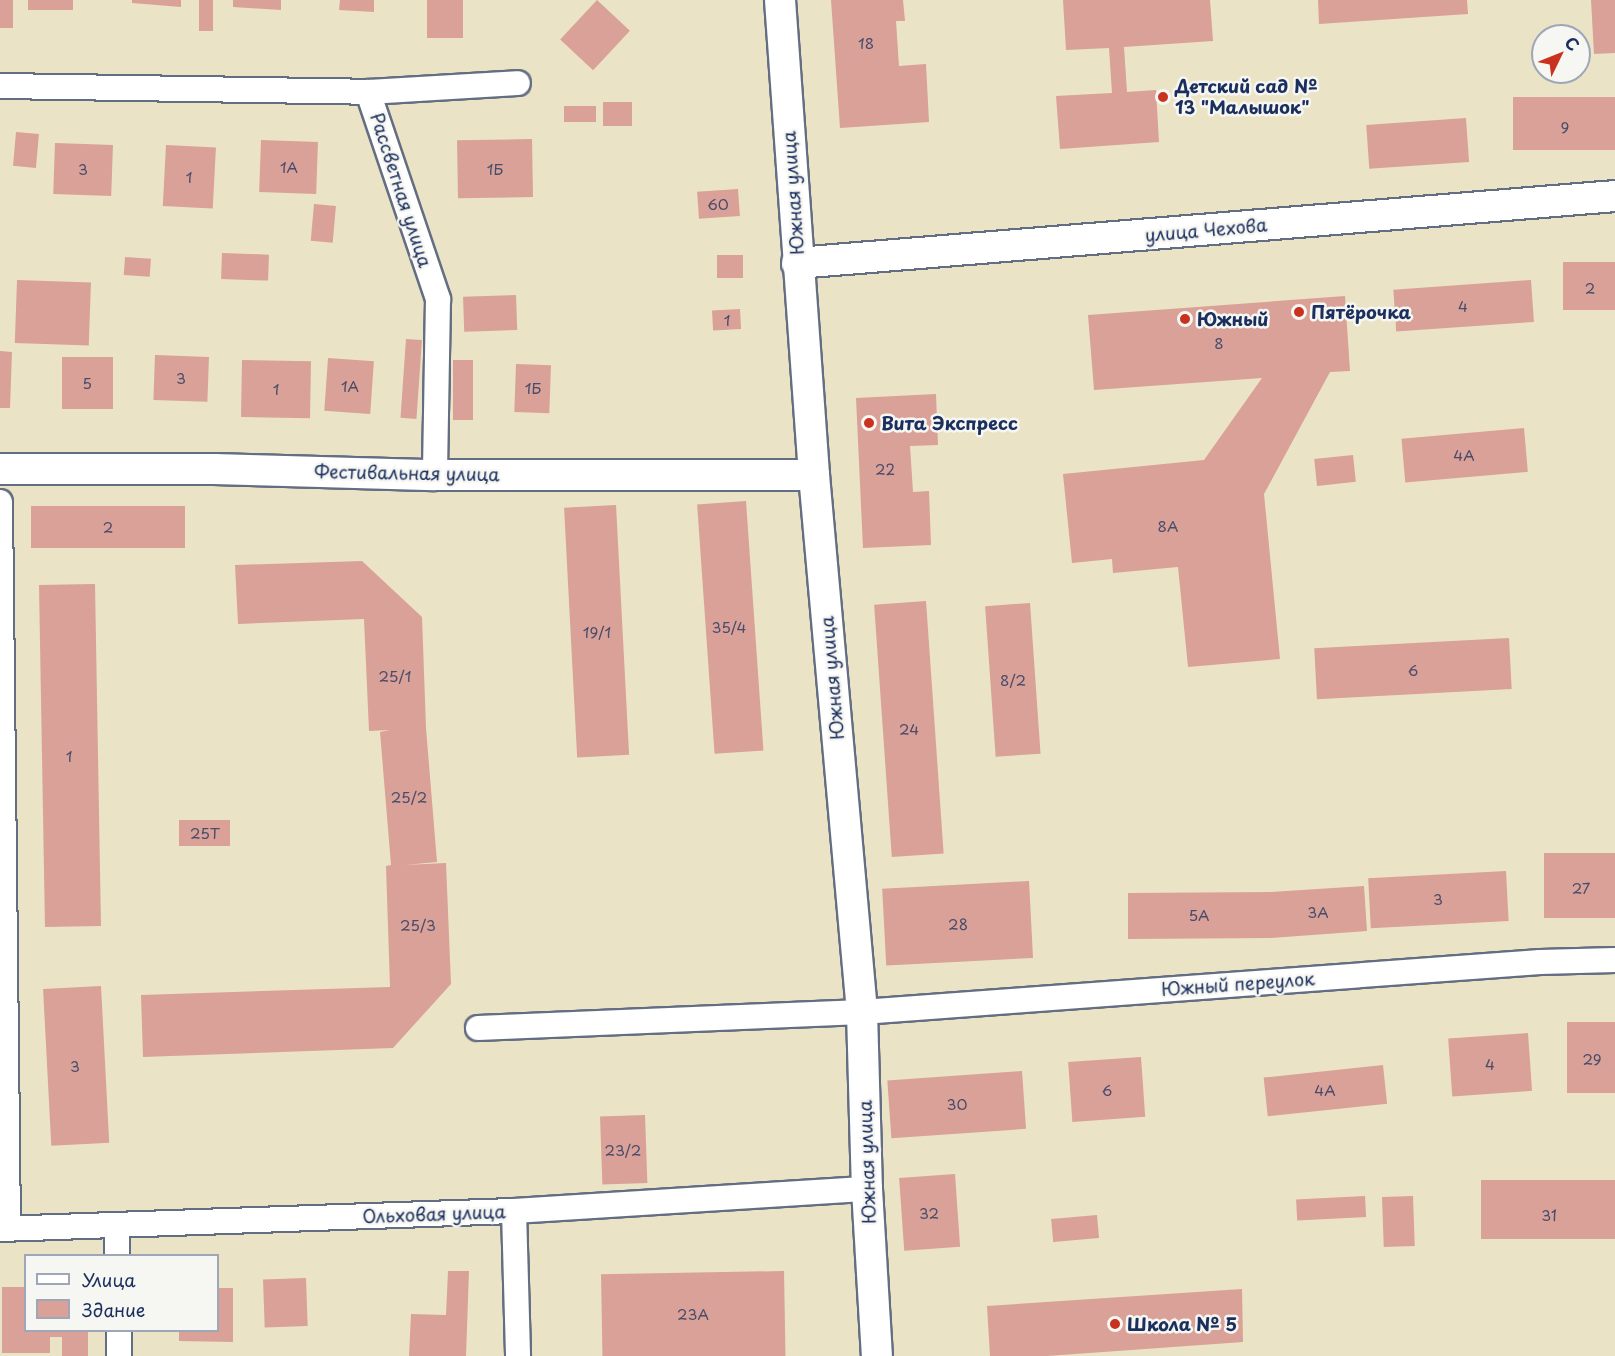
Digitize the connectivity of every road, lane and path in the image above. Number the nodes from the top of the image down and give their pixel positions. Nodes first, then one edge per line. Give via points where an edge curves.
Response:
1 (780, 0) edge
2 (518, 83) dead end
3 (0, 86) edge
4 (368, 92) junction
5 (1615, 196) edge
6 (797, 263) junction
7 (0, 470) edge
8 (435, 475) junction
9 (814, 475) junction
10 (0, 502) edge
11 (1615, 960) edge
12 (862, 1012) junction
13 (478, 1029) dead end
14 (867, 1189) junction
15 (514, 1211) junction
16 (117, 1227) junction
17 (4, 1229) edge
18 (117, 1254) edge
19 (119, 1332) edge
20 (119, 1356) edge
21 (518, 1356) edge
22 (877, 1356) edge

1 - 6 street, Южная улица
2 - 4 street
3 - 4 street, Рассветная улица
4 - 8 street, Рассветная улица via 438,299
5 - 6 street, улица Чехова
6 - 9 street, Южная улица
7 - 8 street, Фестивальная улица via 214,469
8 - 9 street, Фестивальная улица
9 - 12 street, Южная улица
10 - 17 street
11 - 12 street, Южный переулок via 1540,962
12 - 13 street, Южный переулок
12 - 14 street, Южная улица
14 - 15 street, Ольховая улица
14 - 22 street, Южная улица
15 - 16 street, Ольховая улица
15 - 21 street
16 - 17 street, Ольховая улица
16 - 18 street
19 - 20 street

